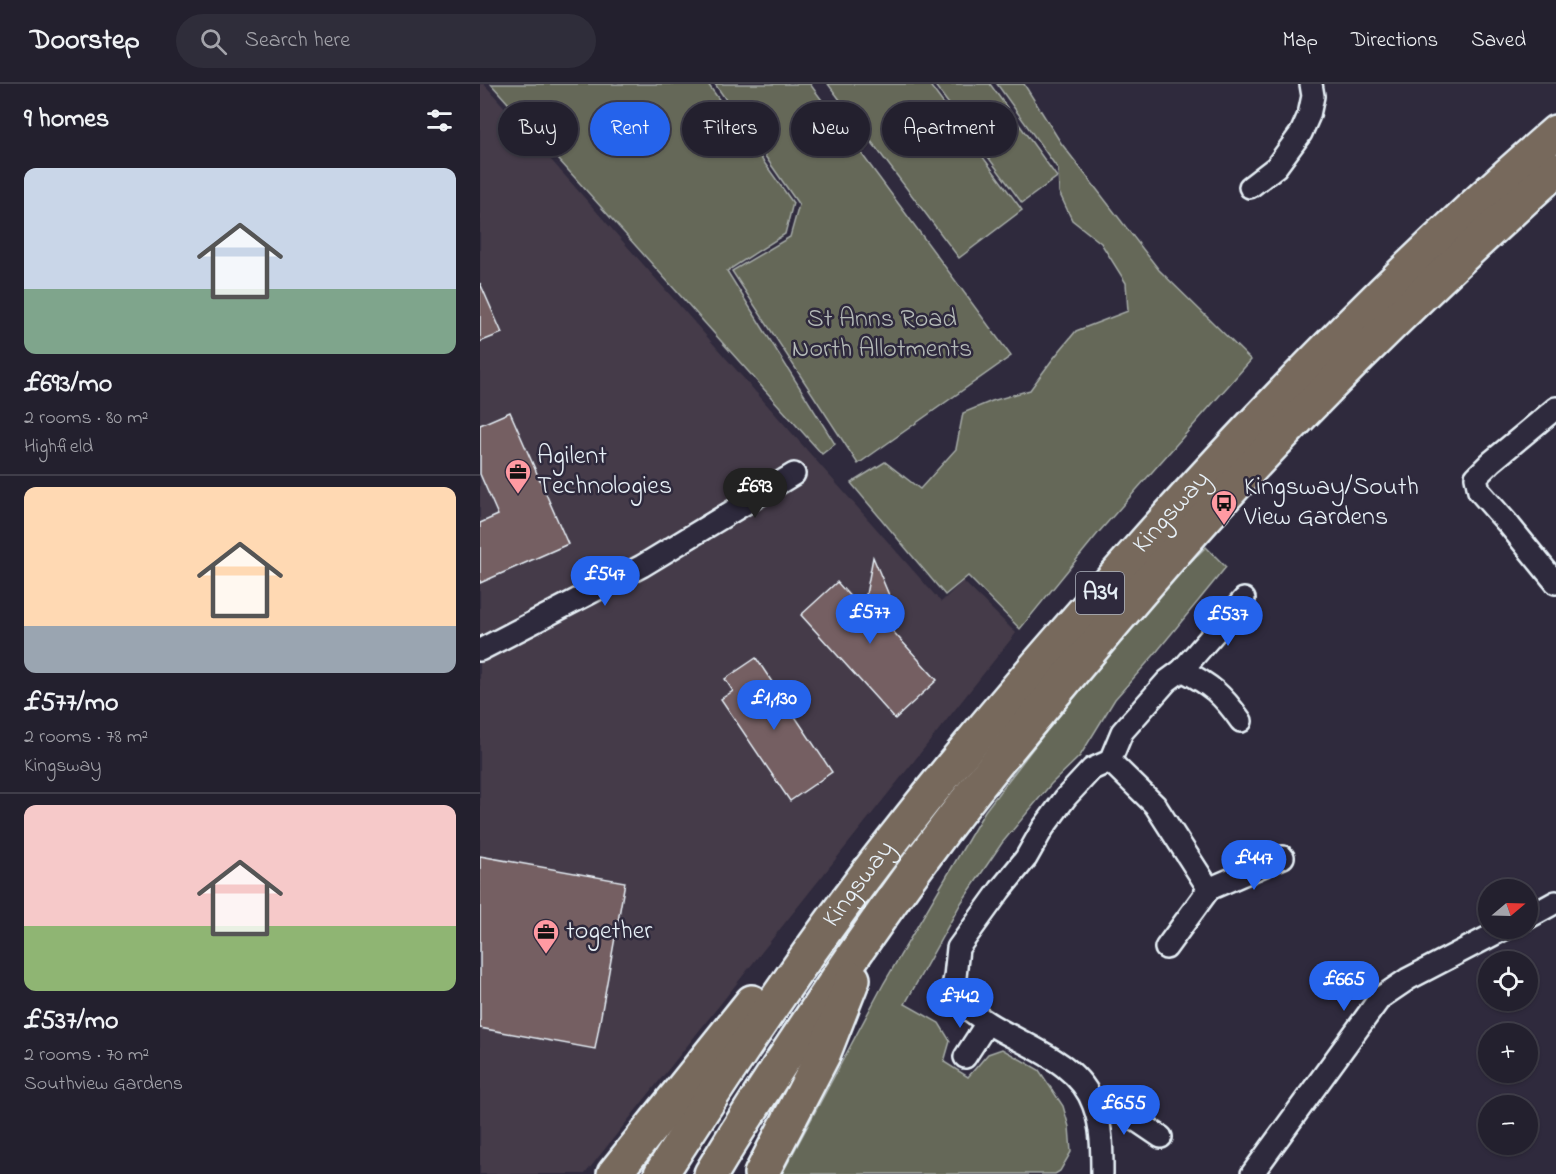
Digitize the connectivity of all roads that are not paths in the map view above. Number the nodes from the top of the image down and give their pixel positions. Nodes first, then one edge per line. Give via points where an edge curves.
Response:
1 (1311, 84) edge
2 (1556, 132) edge
3 (1556, 170) edge
4 (1250, 187) dead end
5 (1556, 408) edge
6 (788, 477) dead end
7 (1556, 583) edge
8 (1244, 599) dead end
9 (480, 650) edge
10 (1182, 670) junction
11 (1241, 721) dead end
12 (1110, 761) junction
13 (1283, 857) dead end
14 (1209, 889) junction
15 (848, 901) junction
16 (1556, 902) edge
17 (1538, 912) edge
18 (873, 926) junction
19 (1485, 939) edge
20 (1166, 948) dead end
21 (987, 1023) junction
22 (965, 1057) dead end
23 (1094, 1104) junction
24 (1161, 1137) dead end
25 (614, 1174) edge
26 (661, 1174) edge
27 (711, 1174) edge
28 (761, 1174) edge
29 (1102, 1174) edge
30 (1252, 1174) edge

1 - 4 street via 1313,96 1301,134 1276,167
2 - 15 highway, Kingsway / A34 via 1373,301 1206,474 981,729
3 - 18 highway, Kingsway / A34 via 1389,327 1223,497 1005,752
5 - 7 street via 1476,477 1479,491
6 - 9 street via 642,566
8 - 10 street
10 - 11 street via 1206,683
10 - 12 street via 1167,681 1122,732
12 - 14 street via 1155,805
12 - 21 street via 1092,769 1066,797 958,948 951,996
13 - 14 street
14 - 20 street
15 - 25 highway via 748,1006
15 - 26 highway, Kingsway / A34
16 - 17 street
18 - 27 highway, Kingsway / A34
18 - 28 highway via 824,1055
19 - 30 street via 1380,998
21 - 22 street
21 - 23 street via 1060,1064 1078,1079
23 - 24 street via 1118,1108
23 - 29 street via 1100,1127

